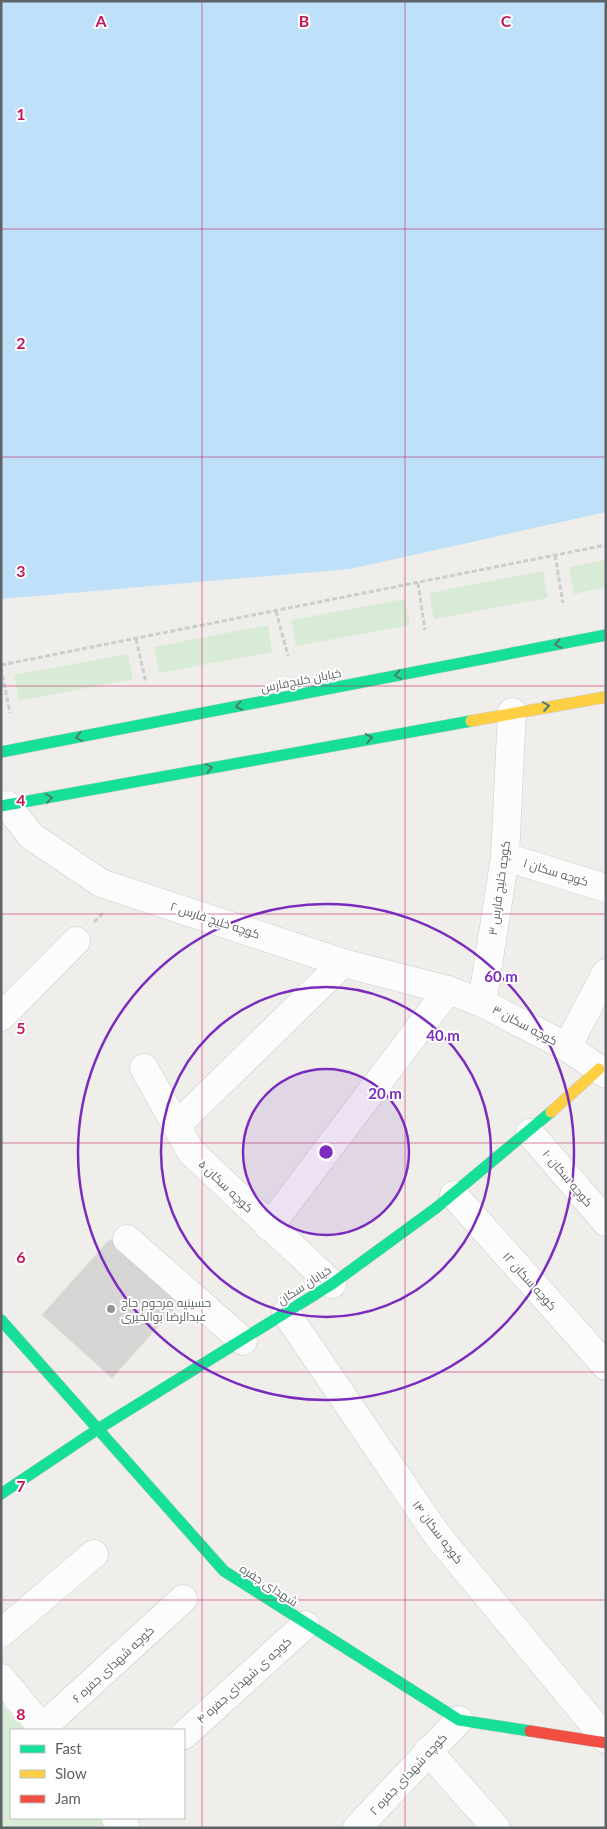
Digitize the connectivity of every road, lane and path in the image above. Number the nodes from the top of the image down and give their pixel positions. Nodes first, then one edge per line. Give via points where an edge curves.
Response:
1 (606, 545) edge
2 (555, 555) junction
3 (418, 583) junction
4 (563, 603) dead end
5 (276, 611) junction
6 (425, 630) dead end
7 (606, 635) edge
8 (136, 638) junction
9 (288, 656) dead end
10 (1, 666) edge
11 (146, 683) dead end
12 (606, 696) edge
13 (512, 712) junction
14 (10, 713) dead end
15 (1, 752) edge
16 (4, 806) edge
17 (505, 857) junction
18 (606, 888) edge
19 (125, 891) junction
20 (76, 941) joint
21 (344, 963) junction
22 (606, 974) edge
23 (448, 990) junction
24 (482, 1002) junction
25 (1, 1017) edge
26 (567, 1047) junction
27 (144, 1068) dead end
28 (602, 1072) edge
29 (176, 1126) junction
30 (530, 1133) junction
31 (454, 1195) junction
32 (606, 1222) edge
33 (269, 1227) junction
34 (127, 1239) dead end
35 (332, 1284) junction
36 (286, 1314) junction
37 (1, 1320) edge
38 (243, 1341) junction
39 (606, 1366) edge
40 (97, 1430) junction
41 (1, 1494) edge
42 (94, 1554) dead end
43 (183, 1599) dead end
44 (305, 1625) junction
45 (1, 1633) edge
46 (1, 1678) edge
47 (459, 1720) junction
48 (43, 1729) edge
49 (185, 1734) edge
50 (606, 1741) edge
51 (428, 1751) junction
52 (117, 1819) edge
53 (126, 1828) edge
54 (357, 1828) edge
55 (496, 1828) edge

1 - 2 path
2 - 3 path
2 - 4 path
3 - 5 path
3 - 6 path
5 - 8 path
5 - 9 path
7 -> 15 street, خیابان خلیج‌فارس
8 - 10 path
8 - 11 path
10 - 14 path
13 -> 12 street
16 -> 13 street
13 - 17 street, کوچه خلیج فارس ۳
16 - 19 street, کوچه خلیج فارس ۲ via 31,836 101,883
17 - 18 street, کوچه سکان ۱
17 - 24 street, کوچه خلیج فارس ۳
19 - 20 path
19 - 21 street, کوچه خلیج فارس ۲
20 - 25 street
21 - 23 street, کوچه خلیج فارس ۲
21 - 29 street
22 - 26 street
23 - 24 street, کوچه سکان ۳
23 - 33 street
24 - 26 street, کوچه سکان ۳
26 - 28 street, کوچه سکان ۳
27 - 29 street, کوچه سکان ۵
28 - 30 street, خیابان سکان
29 - 33 street, کوچه سکان ۵ via 191,1152
30 - 31 street, خیابان سکان
30 - 32 street, کوچه سکان ۱۰
31 - 35 street, خیابان سکان
31 - 39 street, کوچه سکان ۱۲
33 - 35 street, کوچه سکان ۵
34 - 38 street
35 - 36 street, خیابان سکان
36 - 38 street, خیابان سکان
36 - 50 street, کوچه سکان ۱۴ via 438,1535
37 - 40 street, شهدای جفره
38 - 40 street, خیابان سکان
40 - 41 street, خیابان سکان
40 - 44 street, شهدای جفره via 224,1571
42 - 45 street
43 - 48 street, کوچه شهدای جفره ۶
44 - 47 street, شهدای جفره
44 - 49 street, کوچه ی شهدای جفره ۴
46 - 48 street
47 - 50 street, شهدای جفره
47 - 51 street, کوچه شهدای جفره ۲
51 - 54 street, کوچه شهدای جفره ۲
51 - 55 street
52 - 53 street

